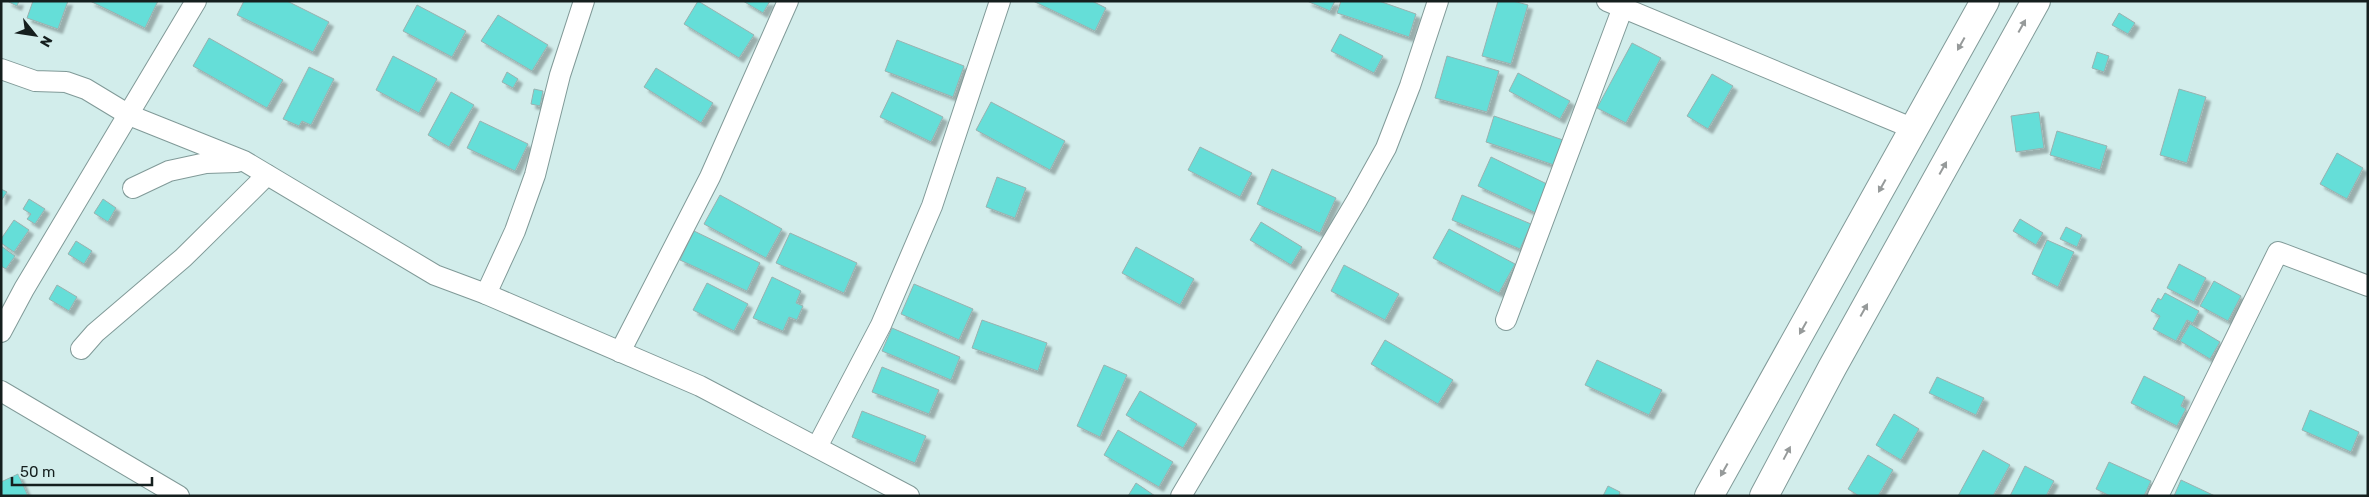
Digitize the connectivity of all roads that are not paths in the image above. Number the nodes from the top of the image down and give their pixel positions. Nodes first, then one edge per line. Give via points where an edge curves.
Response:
1 (196, 1) edge
2 (584, 1) edge
3 (788, 1) edge
4 (1000, 1) edge
5 (1438, 1) edge
6 (1985, 1) edge
7 (2036, 1) edge
8 (1630, 6) edge
9 (1, 69) edge
10 (129, 115) junction
11 (1914, 129) junction
12 (244, 162) junction
13 (267, 175) junction
14 (133, 188) dead end
15 (2368, 286) edge
16 (486, 294) junction
17 (1506, 320) dead end
18 (1, 332) edge
19 (81, 349) dead end
20 (620, 352) junction
21 (1, 391) edge
22 (817, 447) junction
23 (1769, 495) edge
24 (179, 496) edge
25 (909, 496) edge
26 (1182, 496) edge
27 (1709, 496) edge
28 (2158, 496) edge

1 - 10 street
2 - 16 street via 560,75 535,175 515,231
3 - 20 street via 710,177
4 - 22 street via 932,206 881,325
5 - 26 street via 1386,148
6 -> 11 highway
23 -> 7 highway via 1832,368
8 - 11 street
8 - 17 street
9 - 10 street via 35,81 66,82
10 - 12 street
10 - 18 street
11 -> 27 highway
12 - 13 street
12 - 14 street via 206,163 169,171
13 - 16 street via 435,276
13 - 19 street via 183,258 95,333
15 - 28 street via 2278,252
16 - 20 street
20 - 22 street via 700,386
21 - 24 street
22 - 25 street

